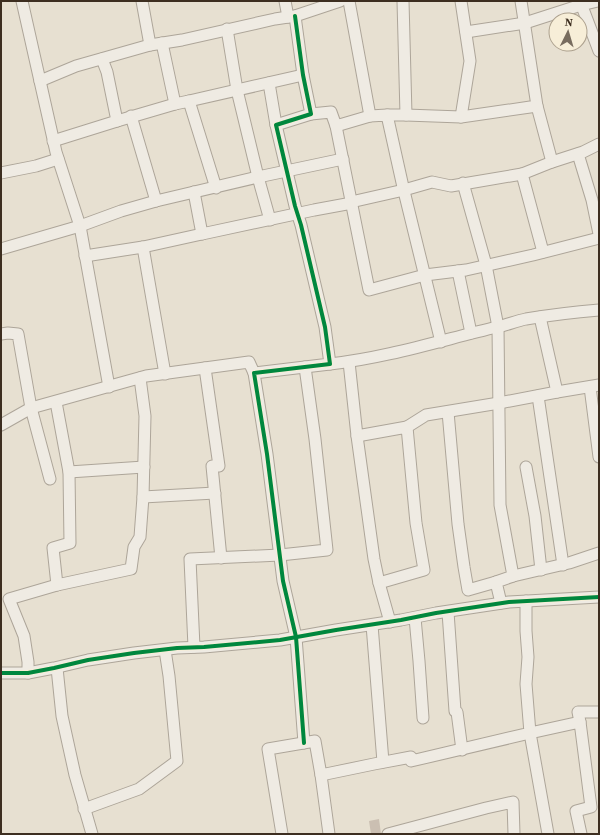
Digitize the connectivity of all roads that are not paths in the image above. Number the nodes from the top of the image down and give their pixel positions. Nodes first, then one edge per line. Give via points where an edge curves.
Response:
1 (22, 1) edge
2 (142, 1) edge
3 (285, 1) edge
4 (340, 1) edge
5 (349, 1) edge
6 (403, 1) edge
7 (461, 1) edge
8 (521, 1) edge
9 (598, 1) edge
10 (580, 3) edge
11 (292, 16) junction
12 (525, 24) junction
13 (227, 30) junction
14 (466, 32) junction
15 (162, 44) junction
16 (150, 45) junction
17 (599, 51) edge
18 (102, 59) junction
19 (303, 75) junction
20 (40, 81) junction
21 (269, 83) junction
22 (238, 90) junction
23 (189, 101) junction
24 (175, 104) junction
25 (537, 106) junction
26 (312, 114) junction
27 (387, 115) junction
28 (406, 115) junction
29 (131, 116) junction
30 (370, 116) junction
31 (461, 117) junction
32 (117, 121) junction
33 (276, 124) junction
34 (336, 126) junction
35 (53, 141) junction
36 (599, 144) edge
37 (578, 154) junction
38 (58, 159) junction
39 (343, 160) junction
40 (552, 162) junction
41 (286, 172) junction
42 (1, 173) edge
43 (522, 174) junction
44 (258, 177) junction
45 (463, 183) junction
46 (216, 188) junction
47 (404, 190) junction
48 (194, 192) junction
49 (156, 201) junction
50 (351, 203) junction
51 (297, 214) junction
52 (270, 220) junction
53 (80, 226) junction
54 (202, 234) junction
55 (599, 234) edge
56 (599, 238) edge
57 (143, 247) junction
58 (1, 249) edge
59 (543, 252) junction
60 (85, 256) junction
61 (486, 265) junction
62 (458, 271) junction
63 (425, 275) junction
64 (599, 310) edge
65 (540, 317) junction
66 (498, 327) junction
67 (471, 333) junction
68 (1, 334) edge
69 (441, 342) junction
70 (349, 362) junction
71 (330, 364) junction
72 (305, 367) junction
73 (205, 368) junction
74 (254, 373) junction
75 (165, 374) junction
76 (140, 378) junction
77 (595, 386) edge
78 (109, 387) junction
79 (556, 392) junction
80 (538, 396) junction
81 (56, 402) junction
82 (500, 403) junction
83 (31, 408) junction
84 (448, 412) junction
85 (1, 425) edge
86 (407, 427) junction
87 (357, 436) junction
88 (599, 457) edge
89 (526, 466) dead end
90 (144, 467) junction
91 (69, 472) junction
92 (50, 479) dead end
93 (215, 493) junction
94 (143, 497) junction
95 (599, 553) edge
96 (280, 555) junction
97 (221, 558) junction
98 (563, 565) junction
99 (541, 570) junction
100 (513, 576) junction
101 (496, 582) junction
102 (379, 583) junction
103 (57, 585) junction
104 (599, 597) edge
105 (5, 600) edge
106 (526, 601) junction
107 (501, 603) junction
108 (448, 612) junction
109 (414, 618) junction
110 (390, 622) junction
111 (372, 624) junction
112 (296, 637) junction
113 (194, 647) junction
114 (164, 650) junction
115 (57, 668) junction
116 (1, 673) edge
117 (28, 673) junction
118 (599, 712) edge
119 (423, 718) dead end
120 (580, 722) junction
121 (530, 734) junction
122 (304, 743) junction
123 (462, 750) junction
124 (383, 762) junction
125 (321, 775) junction
126 (595, 807) edge
127 (84, 809) junction
128 (92, 834) edge
129 (282, 834) edge
130 (329, 834) edge
131 (388, 834) edge
132 (514, 834) edge
133 (548, 834) edge
134 (581, 834) edge

1 - 20 street
2 - 16 street
3 - 11 street
4 - 11 street
5 - 30 street
6 - 28 street
7 - 14 street
8 - 12 street
9 - 10 street
10 - 12 street
10 - 17 street
11 - 13 street
11 - 19 street
12 - 14 street
12 - 25 street
13 - 15 street
13 - 22 street
14 - 31 street via 470,61
15 - 16 street
15 - 24 street
16 - 18 street
18 - 20 street via 76,66
18 - 32 street via 108,72
19 - 21 street
19 - 26 street
20 - 35 street
21 - 22 street
21 - 33 street
22 - 23 street
22 - 44 street
23 - 24 street
23 - 46 street
24 - 29 street
25 - 31 street
25 - 40 street
26 - 33 street
26 - 34 street via 331,112
27 - 28 street
27 - 30 street
27 - 47 street
28 - 31 street
29 - 32 street
29 - 49 street
30 - 34 street
32 - 35 street
33 - 41 street
34 - 39 street
35 - 38 street
36 - 37 street
37 - 40 street
37 - 55 street
38 - 42 street
38 - 53 street
39 - 41 street
39 - 50 street
40 - 43 street
41 - 44 street
41 - 51 street
43 - 45 street
43 - 59 street
44 - 46 street
44 - 52 street
45 - 47 street via 451,186 432,182
45 - 61 street
46 - 48 street
47 - 50 street
47 - 63 street
48 - 49 street
48 - 54 street
49 - 53 street
50 - 51 street
50 - 63 street via 369,290
51 - 52 street
51 - 71 street via 325,327
52 - 54 street
53 - 58 street
53 - 60 street
54 - 57 street
56 - 59 street
57 - 60 street
57 - 75 street
59 - 61 street
60 - 78 street
61 - 62 street
61 - 66 street
62 - 63 street
62 - 67 street
63 - 69 street
64 - 65 street
65 - 66 street
65 - 79 street
66 - 67 street
66 - 82 street
67 - 69 street
68 - 83 street via 18,334
69 - 70 street
70 - 71 street
70 - 87 street
71 - 72 street
72 - 74 street
72 - 96 street via 327,550
73 - 74 street via 249,362
73 - 75 street
73 - 93 street via 219,466 212,466
74 - 96 street
75 - 76 street
76 - 78 street
76 - 90 street via 145,416
77 - 79 street
77 - 88 street
78 - 81 street
79 - 80 street
80 - 82 street
80 - 98 street
81 - 83 street
81 - 91 street
82 - 84 street
82 - 100 street via 500,505
83 - 85 street
83 - 92 street
84 - 86 street via 426,415
84 - 101 street via 458,524 468,590
86 - 87 street
86 - 102 street via 416,523 424,570
87 - 102 street
89 - 99 street
90 - 91 street
90 - 94 street
91 - 103 street via 70,543 53,548
93 - 94 street
93 - 97 street
94 - 103 street via 140,537 134,547 132,569
95 - 98 street
96 - 97 street
96 - 112 street via 283,581
97 - 113 street via 190,559
98 - 99 street
99 - 100 street
100 - 101 street
101 - 107 street
102 - 110 street
103 - 105 street
104 - 106 street
105 - 117 street via 24,636
106 - 107 street
106 - 121 street via 526,684
107 - 108 street
108 - 109 street
108 - 123 street via 455,711
109 - 110 street
109 - 119 street via 420,661
110 - 111 street
111 - 112 street
111 - 124 street
112 - 113 street
112 - 122 street
113 - 114 street
114 - 115 street via 88,660
114 - 127 street via 177,761 139,789
115 - 117 street
115 - 127 street via 62,716
116 - 117 street
118 - 120 street via 578,712
120 - 121 street
120 - 126 street
121 - 123 street
121 - 133 street
122 - 125 street via 315,742
122 - 129 street via 268,749
123 - 124 street via 412,761 411,757
124 - 125 street
125 - 130 street
126 - 134 street via 576,811
127 - 128 street
131 - 132 street via 513,802

